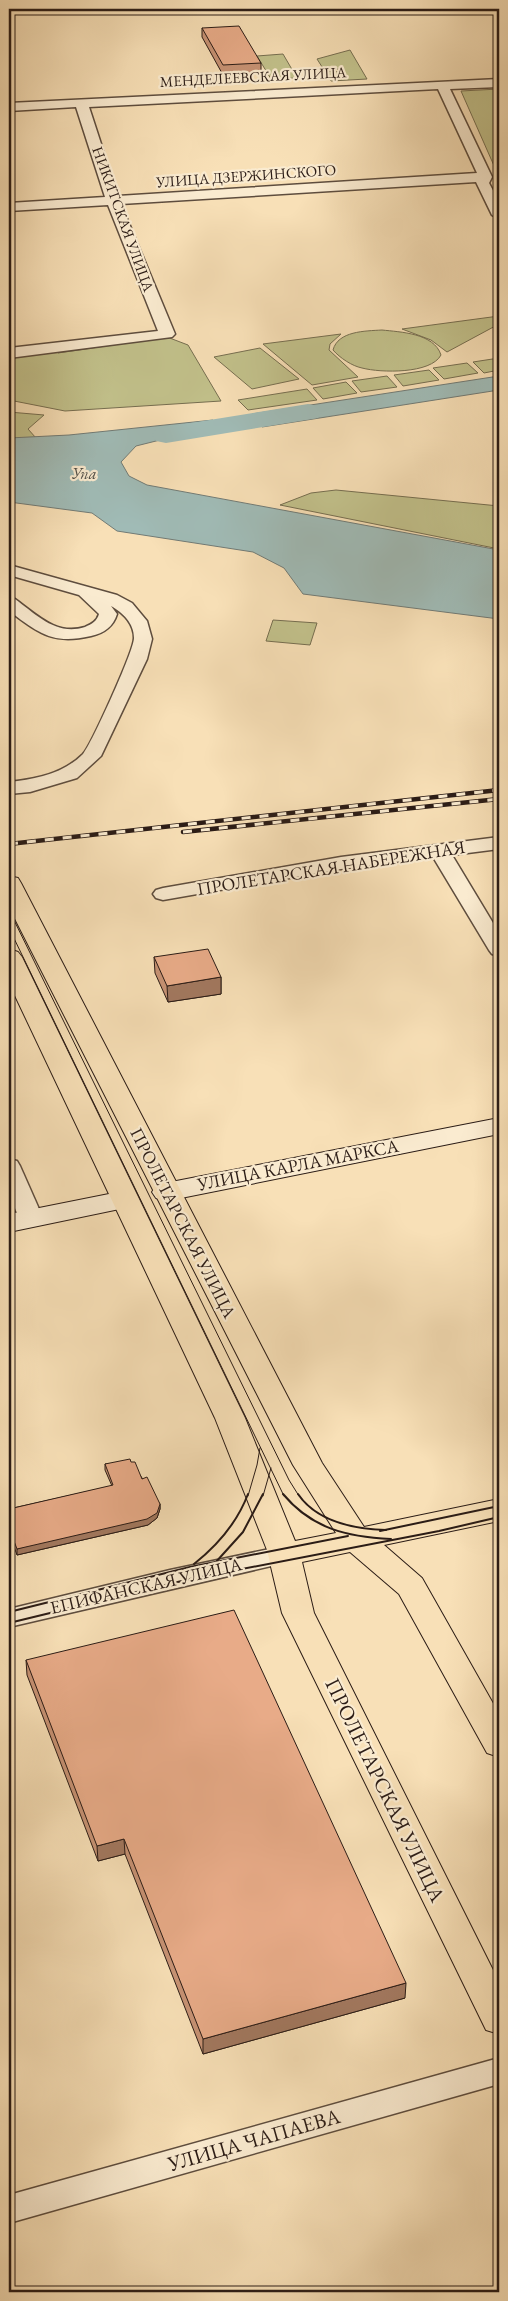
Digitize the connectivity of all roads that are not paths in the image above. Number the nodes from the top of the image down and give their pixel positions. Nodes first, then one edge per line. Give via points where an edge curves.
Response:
1 (499, 82) edge
2 (442, 85) junction
3 (81, 102) junction
4 (9, 107) edge
5 (485, 177) junction
6 (114, 200) junction
7 (9, 208) edge
8 (499, 215) edge
9 (9, 353) edge
10 (9, 570) edge
11 (84, 592) junction
12 (9, 603) edge
13 (9, 788) edge
14 (499, 843) edge
15 (439, 850) junction
16 (13, 892) edge
17 (163, 894) dead end
18 (499, 950) edge
19 (9, 957) edge
20 (499, 1126) edge
21 (9, 1166) edge
22 (166, 1192) junction
23 (124, 1200) junction
24 (20, 1220) edge
25 (499, 1510) edge
26 (358, 1540) junction
27 (284, 1555) junction
28 (9, 1618) edge
29 (499, 1744) edge
30 (499, 2019) edge
31 (499, 2071) edge
32 (9, 2208) edge

1 - 2 street, МЕНДЕЛЕЕВСКАЯ УЛИЦА
2 - 3 street, МЕНДЕЛЕЕВСКАЯ УЛИЦА
2 - 5 street
3 - 4 street, МЕНДЕЛЕЕВСКАЯ УЛИЦА
3 - 6 street, НИКИТСКАЯ УЛИЦА
5 - 6 street, УЛИЦА ДЗЕРЖИНСКОГО
5 - 8 street via 482,183
6 - 7 street, УЛИЦА ДЗЕРЖИНСКОГО
6 - 9 street, НИКИТСКАЯ УЛИЦА via 167,334
10 - 11 street
11 - 12 street via 108,614 106,622 98,628 80,634 49,632
11 - 13 street via 126,607 141,625 143,639 138,659 92,756 70,774 30,786
14 - 15 street, ПРОЛЕТАРСКАЯ НАБЕРЕЖНАЯ
15 - 17 street, ПРОЛЕТАРСКАЯ НАБЕРЕЖНАЯ via 341,863
15 - 18 street
16 - 22 main road, ПРОЛЕТАРСКАЯ УЛИЦА
19 - 23 main road, ПРОЛЕТАРСКАЯ УЛИЦА
20 - 22 street, УЛИЦА КАРЛА МАРКСА
21 - 24 street
22 - 23 main road, УЛИЦА КАРЛА МАРКСА
22 - 26 main road, ПРОЛЕТАРСКАЯ УЛИЦА via 308,1466
23 - 24 street, УЛИЦА КАРЛА МАРКСА
23 - 27 main road, ПРОЛЕТАРСКАЯ УЛИЦА via 230,1418
25 - 26 main road
26 - 27 main road
26 - 29 main road, ПРОЛЕТАРСКАЯ УЛИЦА via 411,1586
27 - 28 street, ЕПИФАНСКАЯ УЛИЦА
27 - 30 main road, ПРОЛЕТАРСКАЯ УЛИЦА via 298,1613
31 - 32 street, УЛИЦА ЧАПАЕВА

